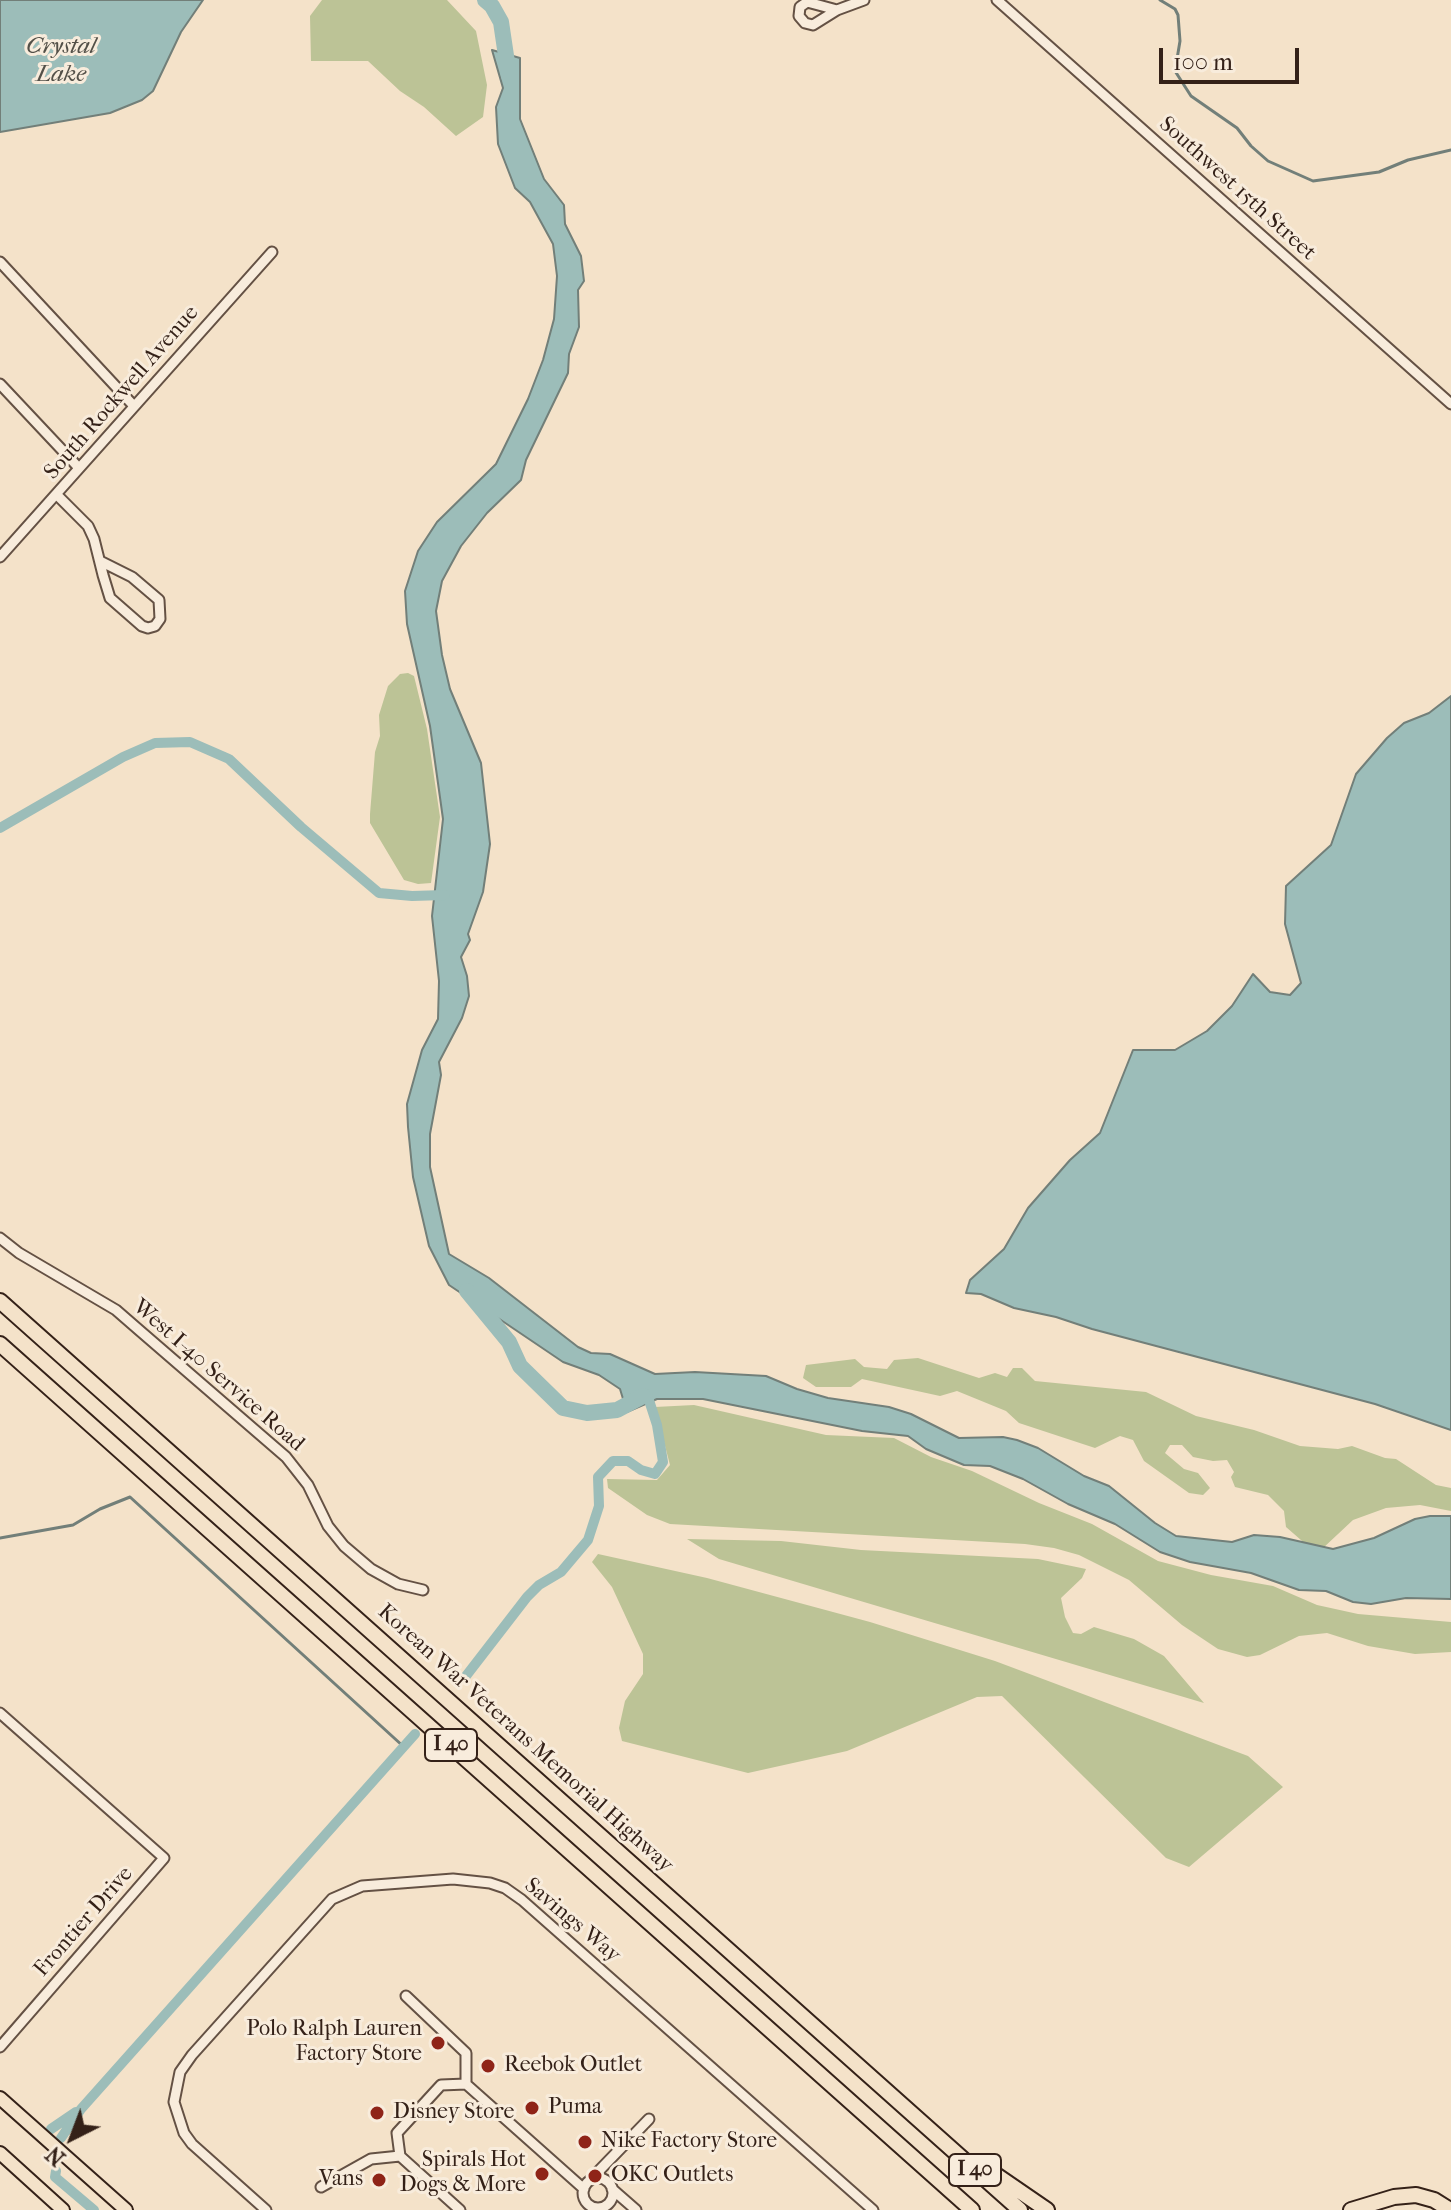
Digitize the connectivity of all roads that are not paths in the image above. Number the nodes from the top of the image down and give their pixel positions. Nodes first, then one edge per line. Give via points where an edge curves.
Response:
1 (864, 0) edge
2 (998, 0) edge
3 (837, 10) dead end
4 (272, 252) dead end
5 (0, 262) edge
6 (0, 384) edge
7 (1451, 404) edge
8 (133, 405) junction
9 (79, 468) junction
10 (57, 495) junction
11 (0, 557) edge
12 (100, 561) junction
13 (0, 1238) edge
14 (0, 1301) edge
15 (0, 1344) edge
16 (423, 1590) dead end
17 (0, 1713) edge
18 (406, 1996) dead end
19 (0, 2047) edge
20 (466, 2084) junction
21 (0, 2098) edge
22 (649, 2119) dead end
23 (930, 2130) junction
24 (901, 2147) junction
25 (0, 2153) edge
26 (400, 2156) junction
27 (591, 2179) junction
28 (321, 2187) dead end
29 (584, 2189) junction
30 (612, 2189) junction
31 (591, 2208) edge
32 (63, 2210) edge
33 (126, 2210) edge
34 (266, 2210) edge
35 (460, 2210) edge
36 (636, 2210) edge
37 (873, 2210) edge
38 (957, 2210) edge
39 (972, 2210) edge
40 (1020, 2210) edge
41 (1047, 2210) edge
42 (1351, 2210) edge
43 (1450, 2210) edge

1 - 3 street
2 - 7 street, Southwest 15th Street
4 - 8 street, South Rockwell Avenue
5 - 8 street
6 - 9 street
8 - 9 street, South Rockwell Avenue
9 - 10 street, South Rockwell Avenue
10 - 11 street, South Rockwell Avenue
10 - 12 street via 88,526
12 - 12 street via 110,598 142,626 155,626 159,600 132,577
13 - 16 street, West I-40 Service Road via 116,1310 286,1457 344,1546 371,1569
14 - 23 highway, Korean War Veterans Memorial Highway / I 40
15 - 24 highway, I 40
17 - 19 street, Frontier Drive via 164,1858
18 - 20 street via 466,2053
20 - 26 street via 441,2085 397,2133
20 - 29 street
21 - 33 main road
22 - 27 street
23 - 40 highway, Korean War Veterans Memorial Highway / I 40
23 - 41 highway
24 - 38 highway
24 - 39 highway, I 40
25 - 32 main road
26 - 28 street via 371,2159
26 - 35 street
27 - 29 street
27 - 30 street via 606,2180
29 - 31 street
30 - 31 street via 607,2205
30 - 36 street
34 - 37 street, Savings Way via 184,2133 174,2102 180,2072 332,1899 362,1886 453,1879 490,1883 522,1900
42 - 43 highway via 1416,2195

